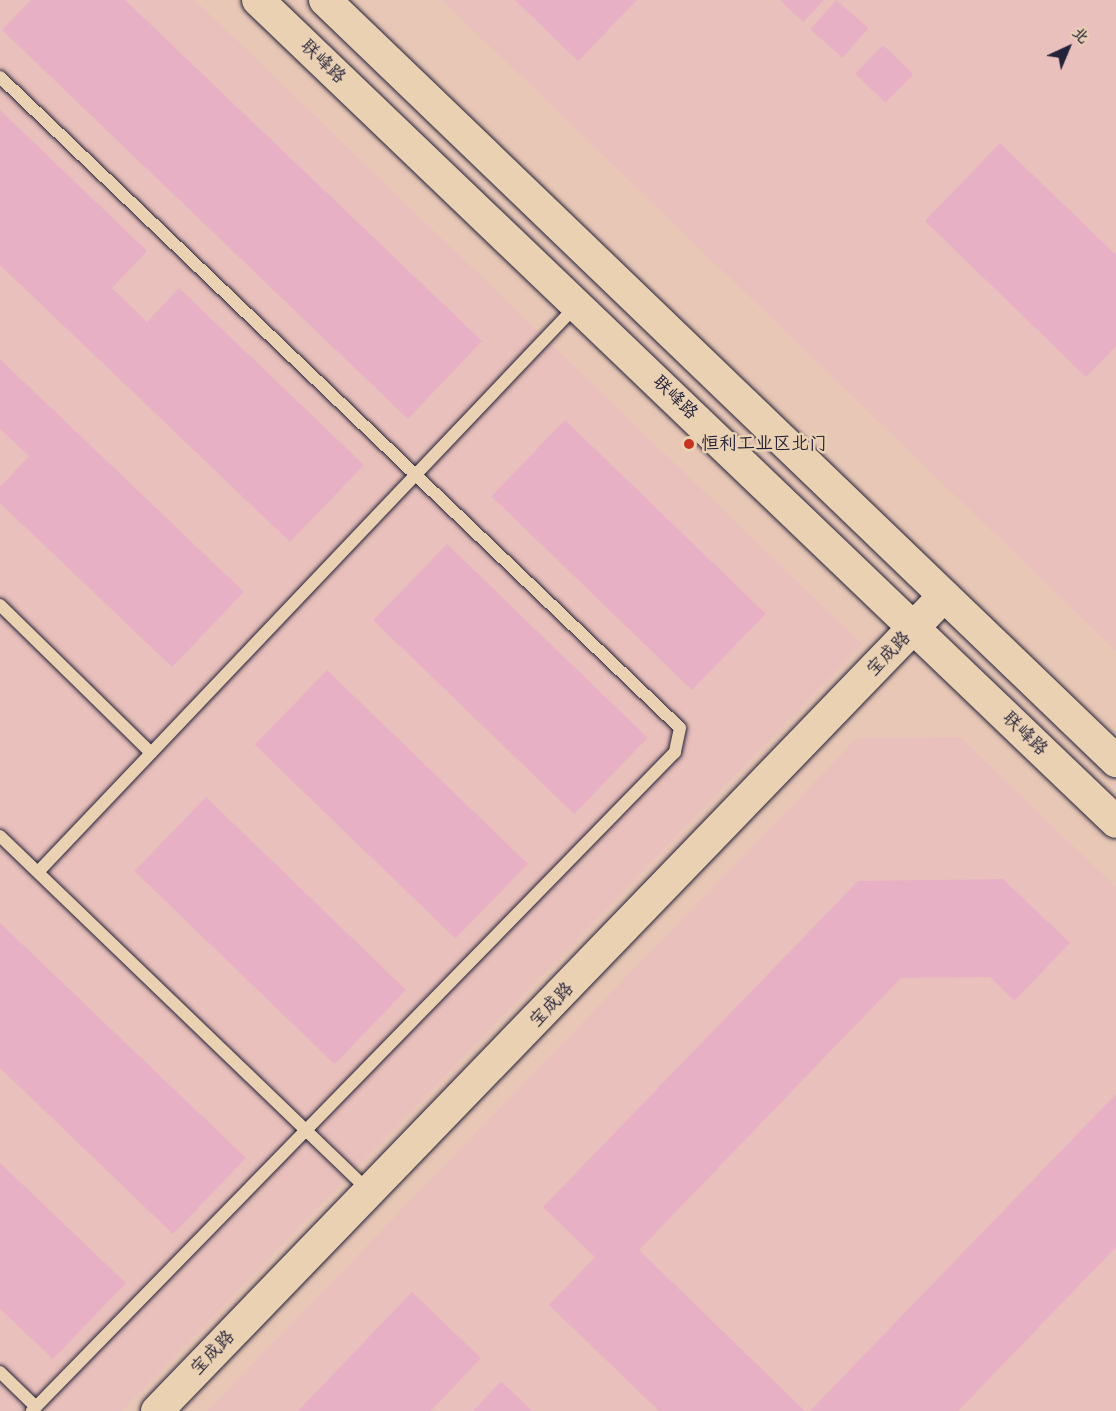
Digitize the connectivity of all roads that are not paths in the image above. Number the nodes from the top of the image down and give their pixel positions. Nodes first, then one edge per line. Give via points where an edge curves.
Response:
1 (258, 0) edge
2 (325, 0) edge
3 (0, 77) edge
4 (577, 305) junction
5 (414, 476) junction
6 (944, 596) junction
7 (0, 605) edge
8 (914, 627) junction
9 (151, 753) junction
10 (1116, 761) edge
11 (1116, 822) edge
12 (0, 836) edge
13 (38, 872) junction
14 (308, 1132) junction
15 (370, 1192) junction
16 (0, 1372) edge
17 (34, 1409) edge
18 (157, 1411) edge

1 - 4 street, 联峰路
2 - 6 street
3 - 5 lane
4 - 5 lane
4 - 8 street, 联峰路
5 - 9 lane
5 - 14 lane via 680,728 675,752
6 - 8 street, 宝成路
6 - 10 street
7 - 9 lane
8 - 11 street, 联峰路
8 - 15 street, 宝成路
9 - 13 lane
12 - 13 lane
13 - 14 lane
14 - 15 lane
14 - 17 lane
15 - 18 street, 宝成路
16 - 17 lane

